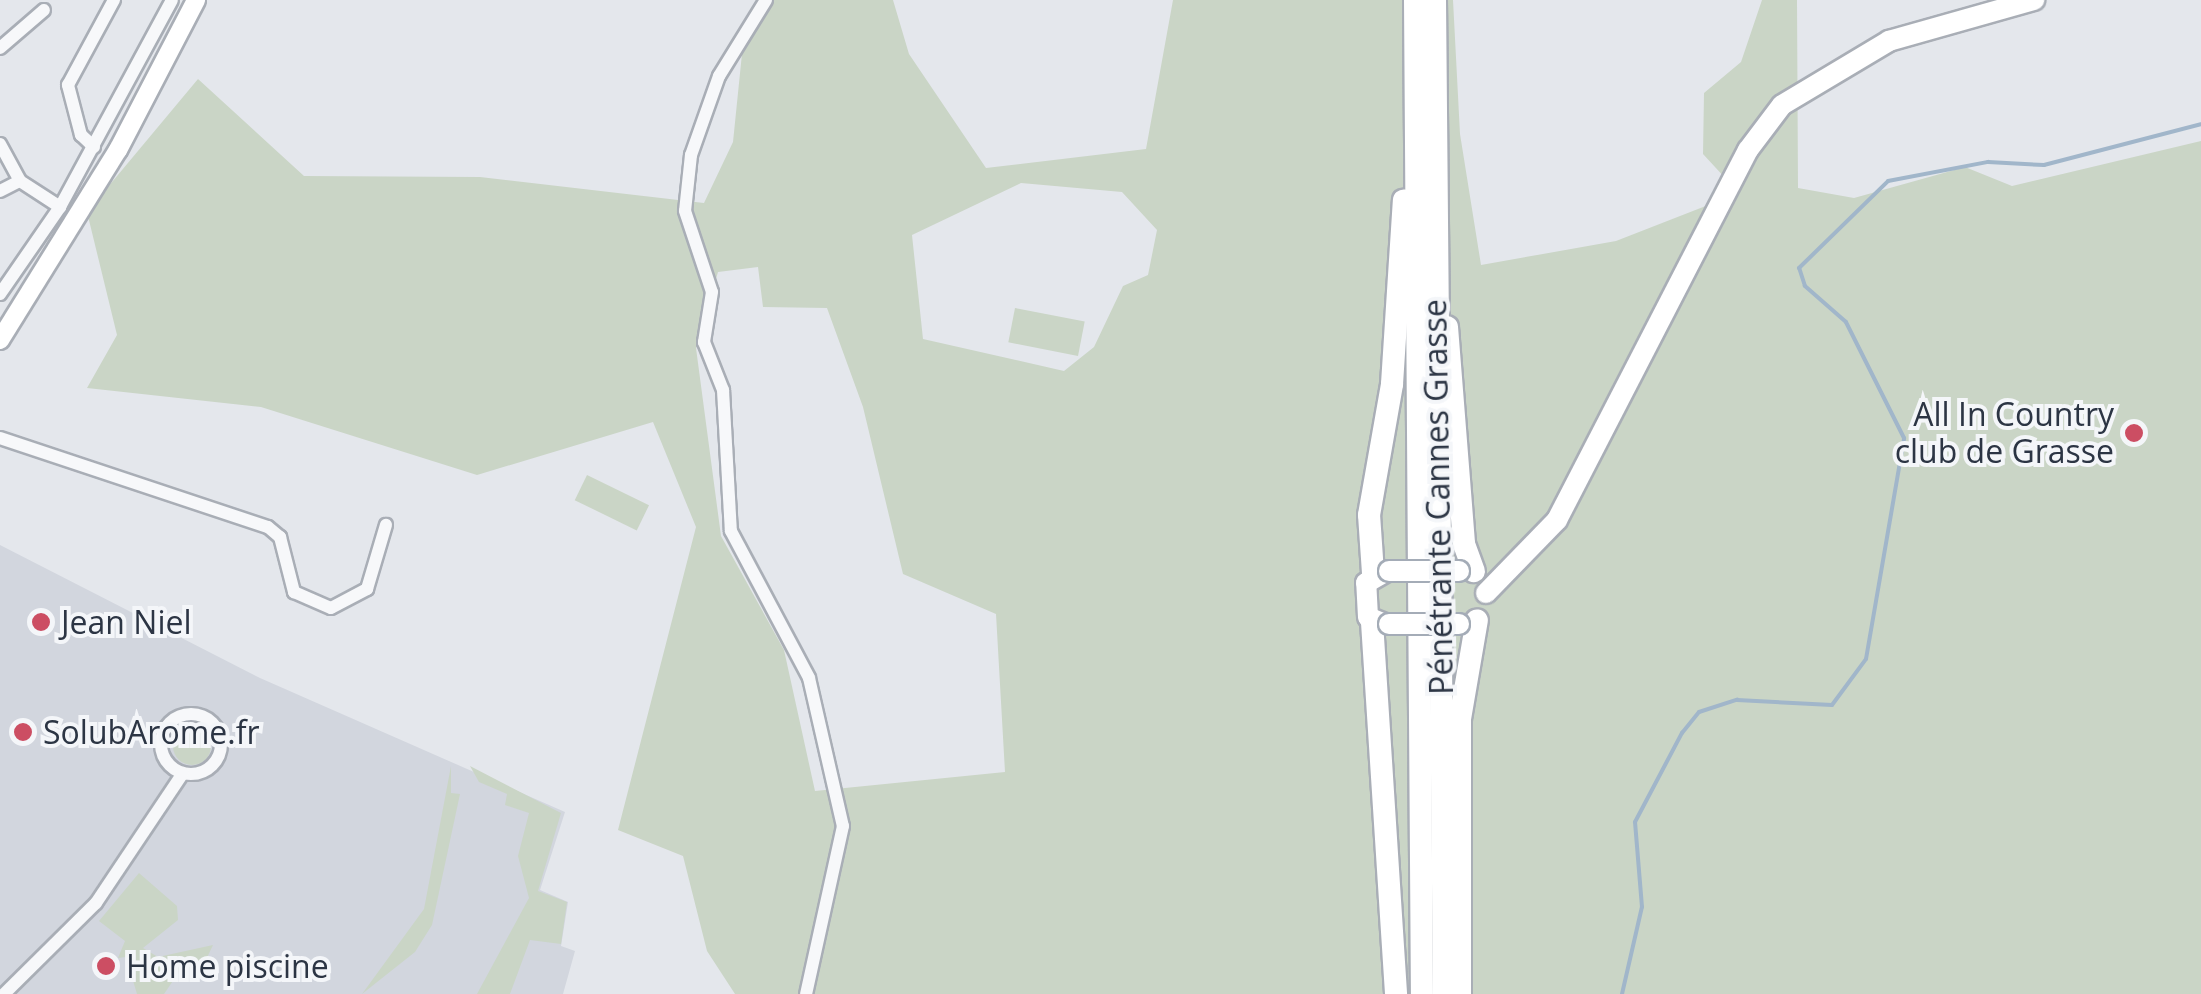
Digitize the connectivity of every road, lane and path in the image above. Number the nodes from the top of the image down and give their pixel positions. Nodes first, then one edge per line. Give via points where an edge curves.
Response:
1 (114, 0) edge
2 (172, 0) edge
3 (196, 0) edge
4 (766, 0) edge
5 (1416, 0) edge
6 (1435, 0) edge
7 (2034, 0) edge
8 (44, 10) dead end
9 (0, 48) edge
10 (1416, 141) junction
11 (0, 144) edge
12 (94, 147) junction
13 (20, 181) junction
14 (0, 191) edge
15 (60, 206) junction
16 (1435, 254) junction
17 (0, 294) edge
18 (0, 340) edge
19 (0, 438) edge
20 (386, 526) dead end
21 (1466, 571) junction
22 (1381, 572) junction
23 (1486, 593) junction
24 (1468, 622) junction
25 (1380, 623) junction
26 (182, 773) junction
27 (4, 994) edge
28 (806, 994) edge
29 (1396, 994) edge
30 (1422, 994) edge
31 (1444, 994) edge
32 (1460, 994) edge

1 - 12 street via 68,84 81,135
2 - 12 street
3 - 18 street via 118,150
4 - 28 street via 720,76 692,155 685,211 712,292 704,342 723,390 731,530 809,678 843,826
5 - 10 highway, Pénétrante Cannes Grasse
6 - 16 highway, Pénétrante Cannes Grasse
7 - 23 main road via 1888,41 1782,105 1748,150 1557,520
8 - 9 street
10 - 22 highway via 1368,515
10 - 30 highway, Pénétrante Cannes Grasse
11 - 13 street
12 - 15 street
13 - 14 street
13 - 15 street
15 - 17 street
16 - 21 highway via 1456,397
16 - 31 highway, Pénétrante Cannes Grasse
19 - 20 street via 268,527 280,537 294,592 331,608 367,589
21 - 22 main road, bridge
21 - 23 main road
22 - 25 main road via 1366,583
23 - 24 main road
24 - 25 main road, bridge
24 - 32 highway via 1460,719
25 - 29 highway
26 - 26 street via 218,760 220,733 200,716 174,720 161,742
26 - 27 street via 96,903

